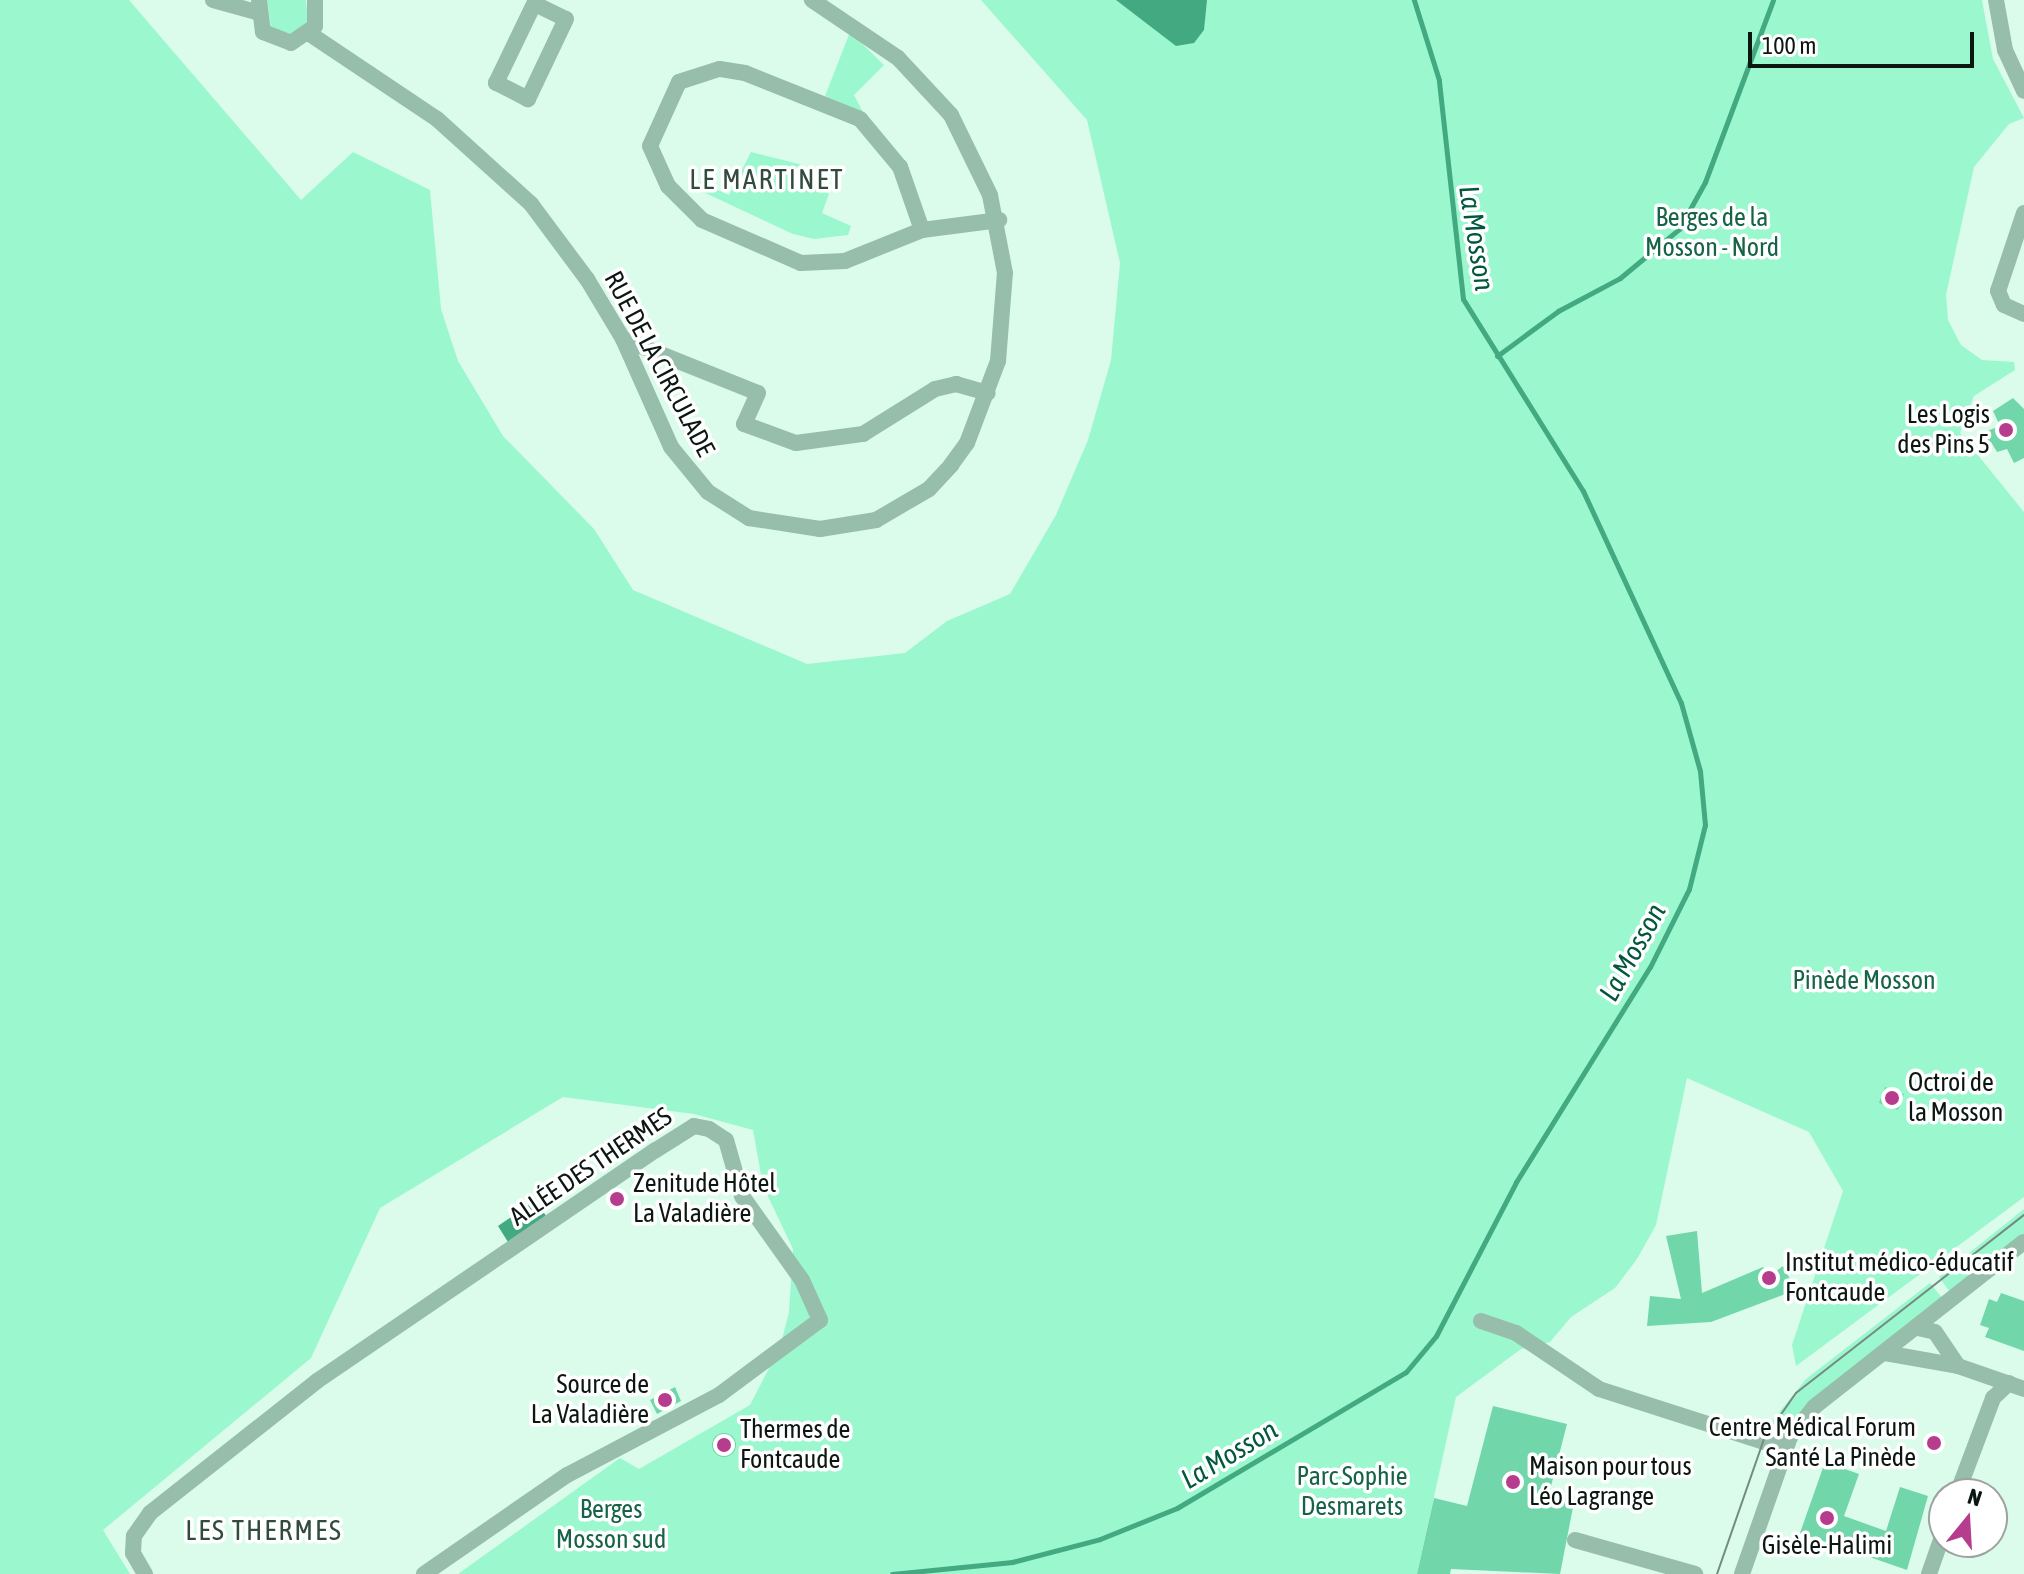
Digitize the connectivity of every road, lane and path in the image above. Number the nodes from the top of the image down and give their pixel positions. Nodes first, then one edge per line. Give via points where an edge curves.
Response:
1 (213, 0) edge
2 (315, 0) edge
3 (812, 0) edge
4 (1996, 0) edge
5 (536, 2) edge
6 (258, 6) edge
7 (310, 34) junction
8 (2024, 91) edge
9 (2024, 213) edge
10 (999, 220) junction
11 (922, 230) junction
12 (2024, 314) edge
13 (623, 339) junction
14 (988, 393) junction
15 (2024, 1242) edge
16 (1943, 1307) junction
17 (1481, 1321) dead end
18 (1913, 1333) junction
19 (1938, 1339) junction
20 (1885, 1353) junction
21 (1920, 1357) junction
22 (1958, 1366) junction
23 (2017, 1386) edge
24 (1786, 1449) junction
25 (1963, 1478) edge
26 (1575, 1540) dead end
27 (145, 1574) edge
28 (424, 1574) edge
29 (1695, 1574) edge
30 (1742, 1574) edge

1 - 6 street
2 - 7 street via 318,16
3 - 10 street, RUE DE LA CIRCULADE via 864,31 930,90 975,156
4 - 8 street via 2005,50
5 - 5 street via 496,83 528,99 566,19
6 - 7 street via 263,32 281,43
7 - 13 street, RUE DE LA CIRCULADE via 437,119 507,178 564,246
9 - 12 street via 1998,291 2004,305
10 - 11 street
10 - 14 street, RUE DE LA CIRCULADE via 1003,334
11 - 11 street via 845,261 790,260 689,210 668,186 650,146 679,82 719,69 745,73 860,119 900,167
13 - 14 street via 758,393 744,424 796,443 863,434 935,389 956,384
13 - 14 street, RUE DE LA CIRCULADE via 688,473 749,518 798,529 876,520 929,489 967,443
15 - 16 street
16 - 18 street
16 - 19 street
17 - 24 street via 1516,1333 1599,1389
18 - 19 street
18 - 20 street
18 - 21 street
19 - 21 street
19 - 22 street
20 - 21 street
20 - 24 street via 1814,1407
21 - 22 street
22 - 23 street
23 - 25 street via 1993,1398
24 - 30 street
26 - 29 street
27 - 28 street, ALLÉE DES THERMES via 133,1553 134,1536 150,1513 317,1381 694,1126 726,1140 742,1196 799,1274 820,1320 719,1395 567,1475

